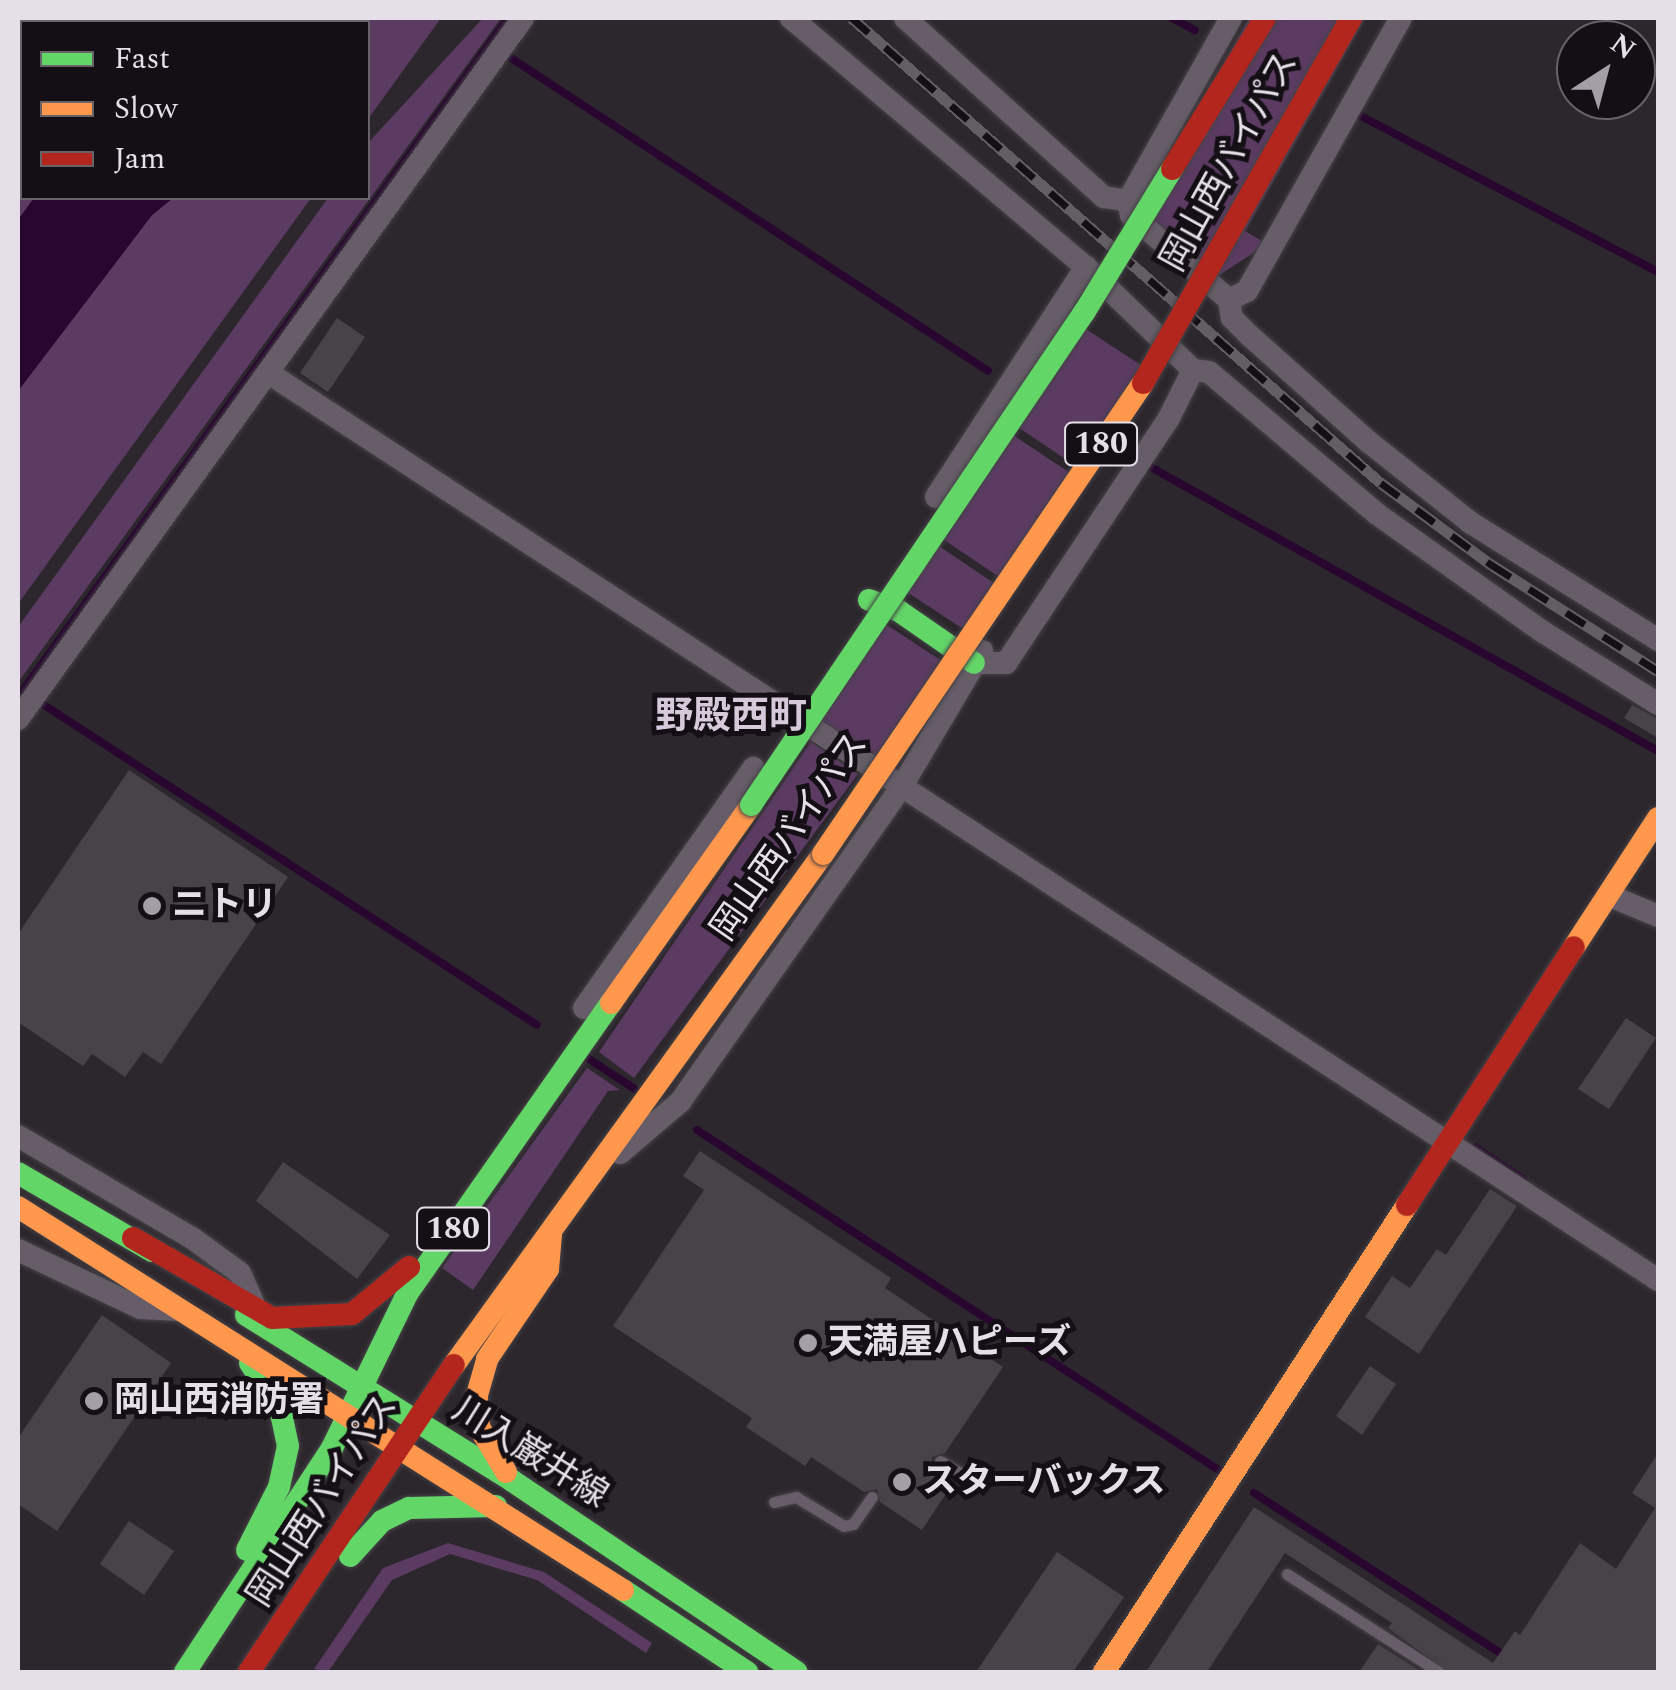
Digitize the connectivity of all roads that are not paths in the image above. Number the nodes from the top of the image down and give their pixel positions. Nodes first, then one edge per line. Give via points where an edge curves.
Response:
1 (523, 18) edge
2 (791, 18) edge
3 (905, 18) edge
4 (1232, 18) edge
5 (1264, 18) edge
6 (1351, 18) edge
7 (1373, 18) edge
8 (1401, 18) edge
9 (1128, 201) junction
10 (1249, 232) dead end
11 (1086, 266) junction
12 (1229, 300) junction
13 (1193, 370) junction
14 (270, 374) junction
15 (1138, 418) dead end
16 (869, 600) junction
17 (1658, 640) edge
18 (974, 663) junction
19 (1658, 704) edge
20 (791, 714) junction
21 (18, 719) edge
22 (902, 786) junction
23 (1658, 818) edge
24 (1608, 894) junction
25 (1658, 916) edge
26 (18, 1136) edge
27 (521, 1136) junction
28 (1450, 1143) junction
29 (18, 1172) edge
30 (593, 1173) junction
31 (484, 1184) junction
32 (18, 1207) edge
33 (551, 1234) junction
34 (133, 1238) junction
35 (21, 1259) edge
36 (1658, 1280) edge
37 (182, 1310) junction
38 (263, 1312) junction
39 (227, 1339) junction
40 (360, 1389) junction
41 (347, 1416) junction
42 (416, 1422) junction
43 (400, 1448) junction
44 (940, 1461) dead end
45 (511, 1480) junction
46 (976, 1482) dead end
47 (872, 1497) dead end
48 (774, 1502) dead end
49 (496, 1506) junction
50 (1286, 1574) dead end
51 (235, 1603) junction
52 (281, 1633) junction
53 (186, 1672) edge
54 (249, 1672) edge
55 (747, 1672) edge
56 (797, 1672) edge
57 (1104, 1672) edge
58 (1439, 1672) edge

1 - 14 street
2 - 11 street
3 - 9 street via 1104,197
4 - 9 street
5 - 27 main road, 岡山西バイパス / 180, bridge via 1085,311
6 - 30 main road, 岡山西バイパス / 180, bridge via 1158,361 823,854
7 - 10 street
8 - 12 street via 1247,291
9 - 12 street via 1131,215
11 - 13 street
11 - 16 street
12 - 17 street via 1232,318 1249,336 1385,455 1471,523
13 - 18 street via 1184,395 1006,664
13 - 19 street via 1209,372 1392,525
14 - 20 street
14 - 21 street
15 - 18 street
16 - 18 main road via 899,611
16 - 20 street
18 - 22 street via 966,687
20 - 22 street
20 - 27 street via 566,1035
22 - 28 street
22 - 30 street via 680,1102
23 - 24 main road
24 - 25 street
24 - 28 main road
26 - 38 street via 102,1181 230,1265
27 - 31 main road, 岡山西バイパス / 180
28 - 36 street
28 - 57 main road
29 - 34 main road, 川入巌井線
30 - 33 main road, 岡山西バイパス / 180
31 - 38 main road via 446,1218 398,1282 368,1305 325,1320
31 - 40 main road, 岡山西バイパス / 180 via 407,1294
32 - 37 main road, 川入巌井線
33 - 42 main road, 岡山西バイパス / 180
33 - 45 main road via 548,1269 487,1359 477,1395 480,1426
34 - 38 main road
34 - 40 main road, 川入巌井線
35 - 37 street via 140,1308
37 - 39 main road, 川入巌井線
38 - 40 main road via 335,1361
39 - 41 main road, 川入巌井線
39 - 51 main road via 269,1388 288,1446 279,1488 245,1554
40 - 41 main road, 岡山西バイパス / 180
40 - 42 main road, 川入巌井線
41 - 43 main road, 川入巌井線
41 - 51 main road, 岡山西バイパス / 180
42 - 43 main road, 岡山西バイパス / 180
42 - 45 main road, 川入巌井線
43 - 49 main road, 川入巌井線
43 - 52 main road, 岡山西バイパス / 180
44 - 46 lane
45 - 56 main road, 川入巌井線
47 - 48 lane via 844,1526 796,1497
49 - 52 main road via 429,1503 382,1521 318,1602
49 - 55 main road, 川入巌井線
50 - 58 lane
51 - 53 main road, 岡山西バイパス / 180
52 - 54 main road, 岡山西バイパス / 180

